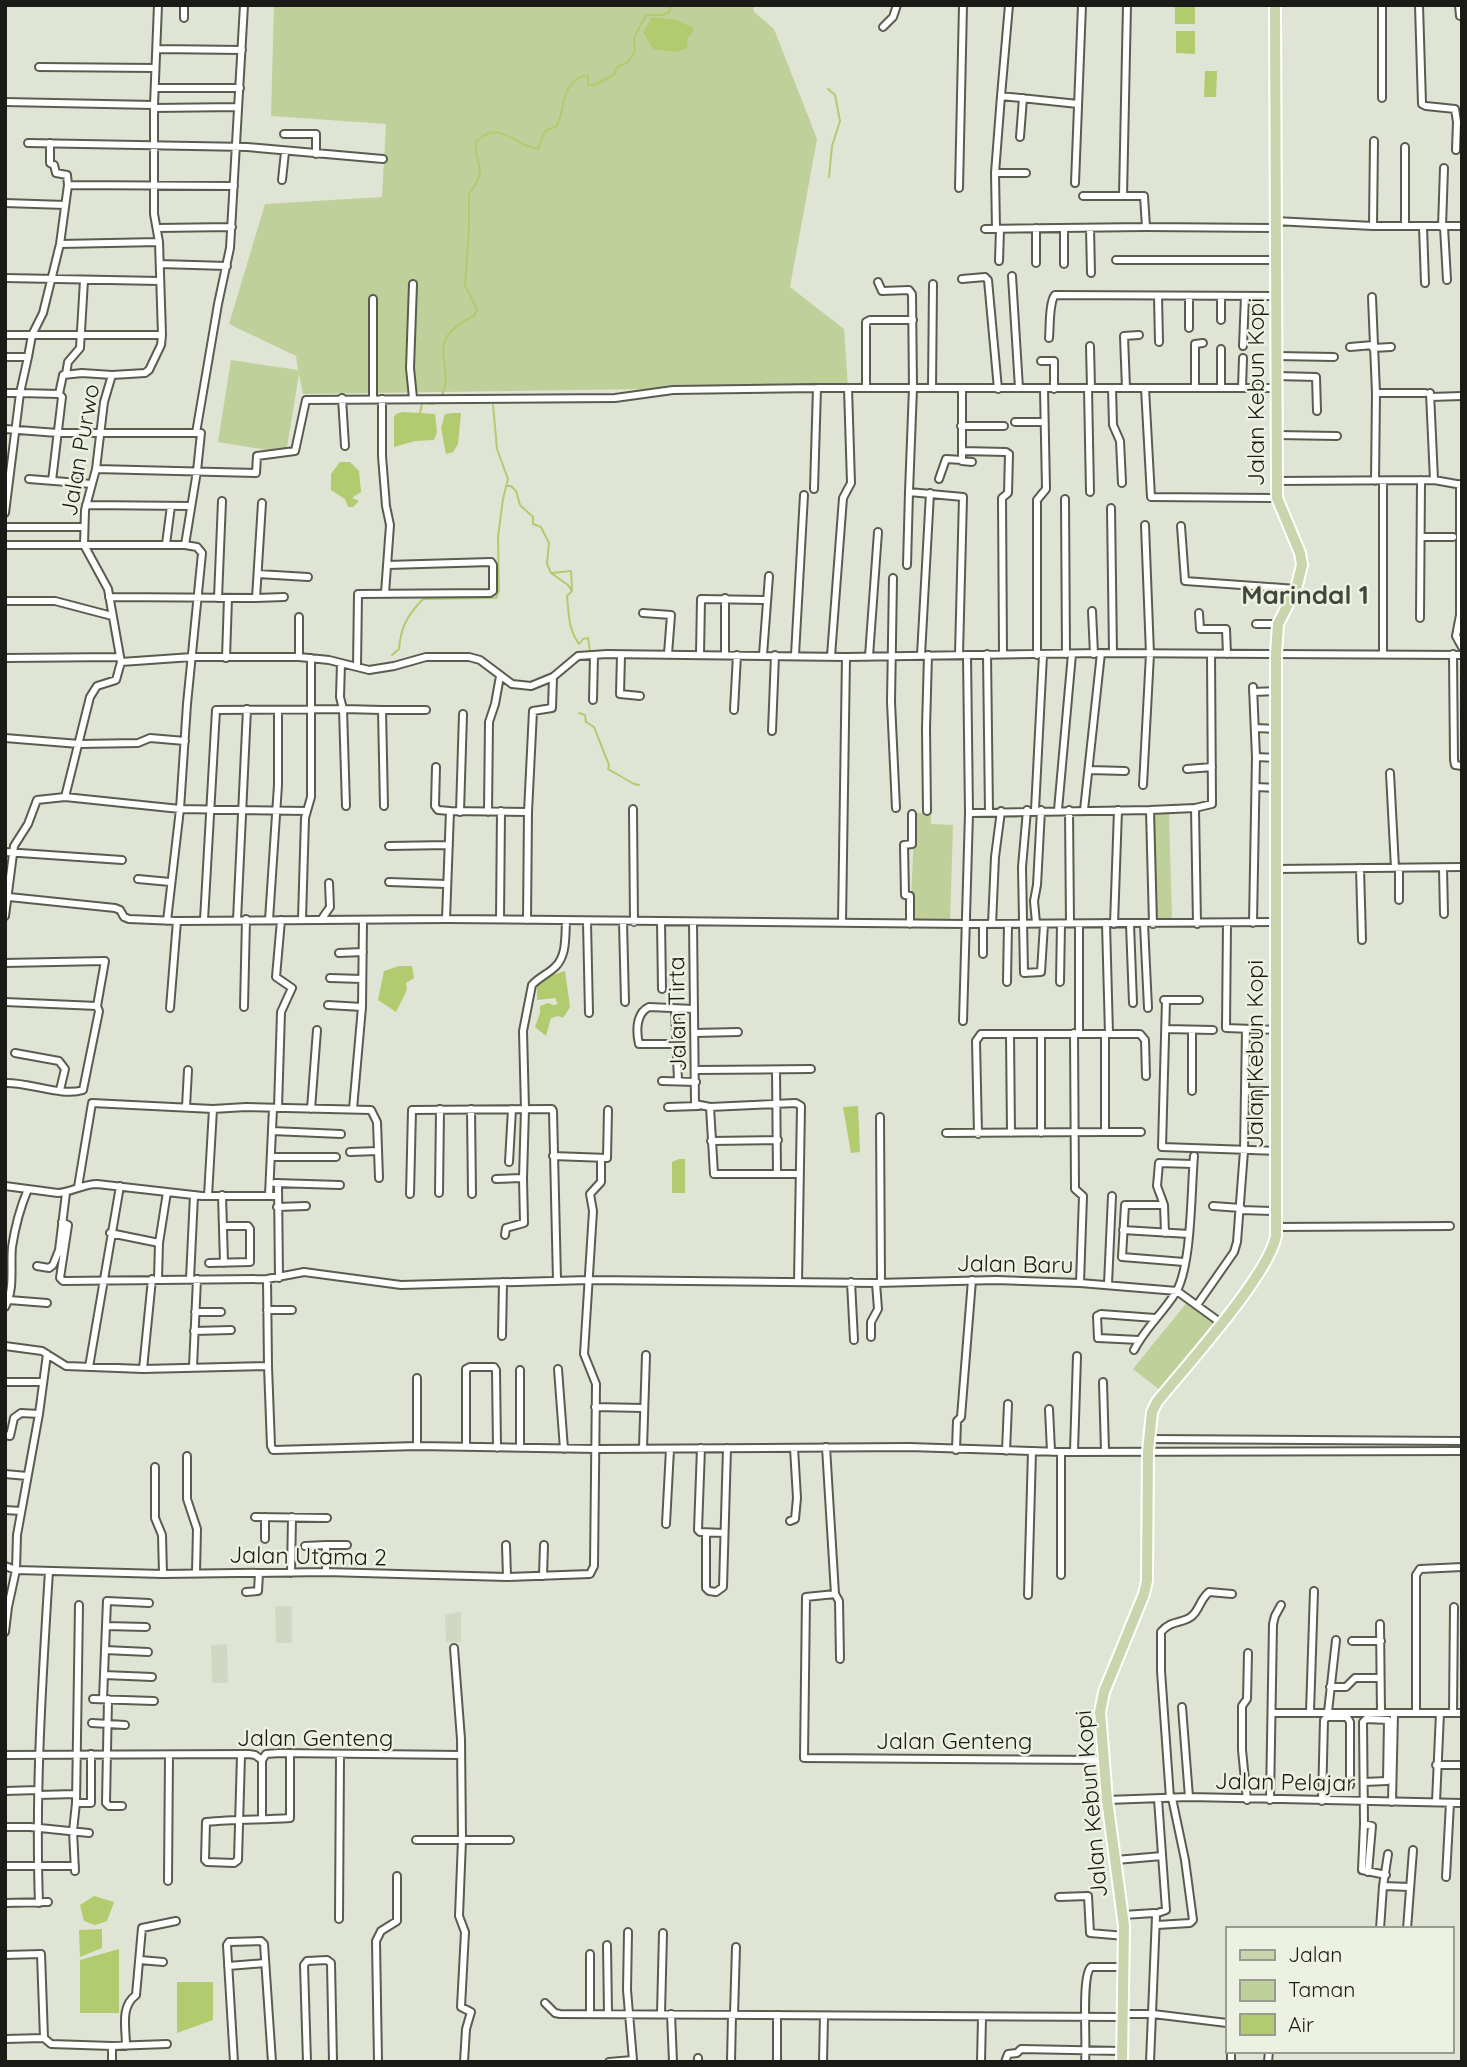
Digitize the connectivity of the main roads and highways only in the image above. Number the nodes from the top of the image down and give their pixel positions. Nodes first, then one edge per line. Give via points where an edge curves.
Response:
1 (1275, 5) edge
2 (1122, 2056) edge

1 - 2 main road, Jalan Kebun Kopi via 1277,498 1302,565 1278,624 1276,654 1276,1227 1267,1258 1152,1412 1147,1581 1101,1701 1107,1800 1125,1936

